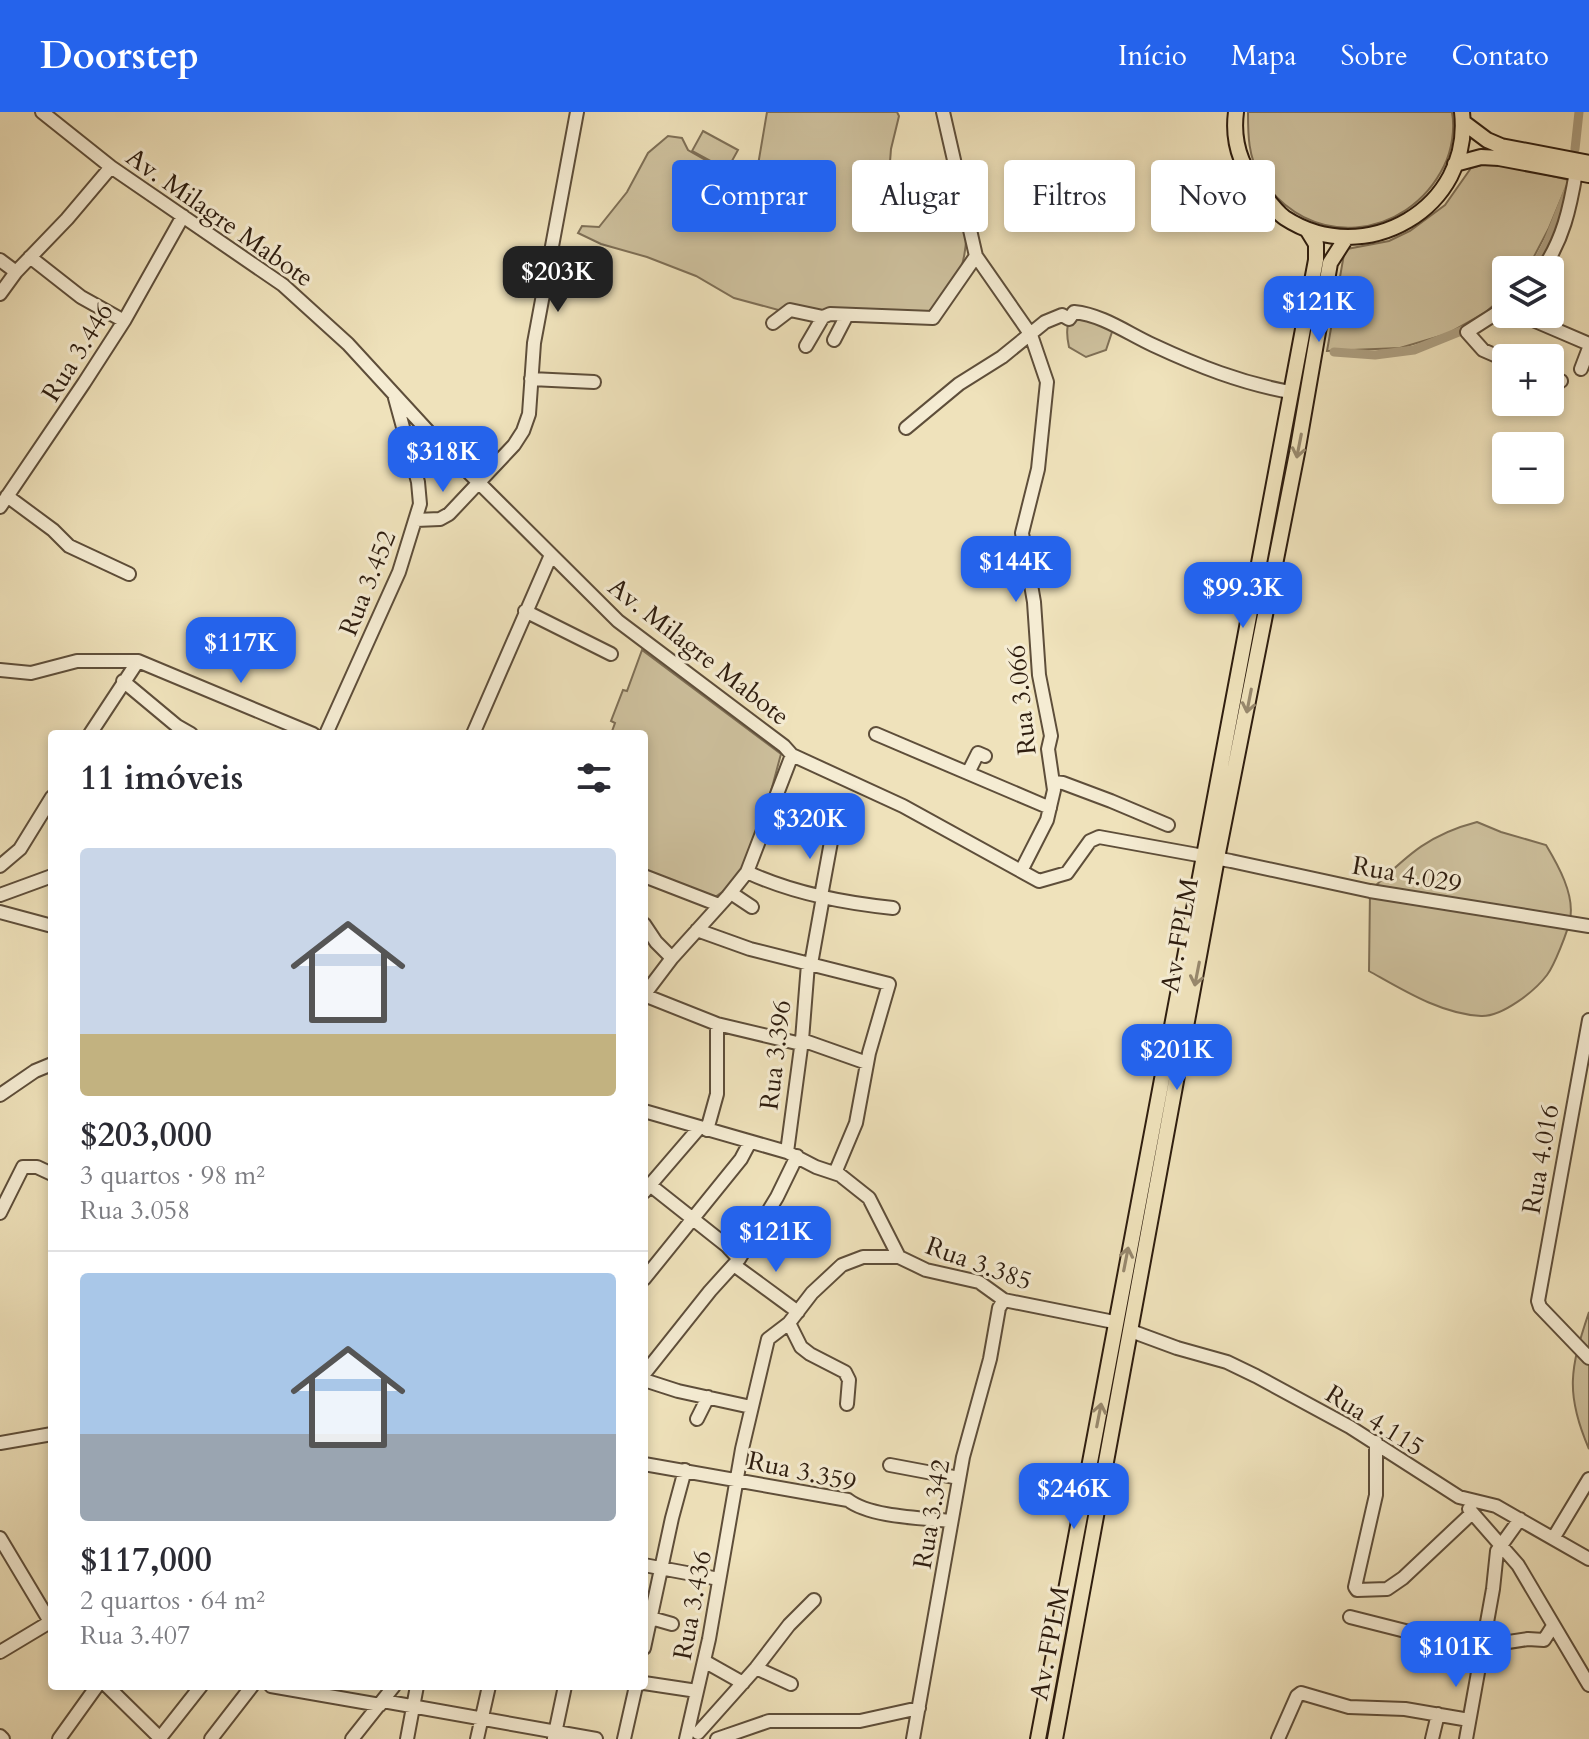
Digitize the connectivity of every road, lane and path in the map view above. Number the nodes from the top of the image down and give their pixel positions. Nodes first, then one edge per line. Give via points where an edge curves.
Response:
1 (42, 112) edge
2 (577, 112) edge
3 (943, 112) edge
4 (1236, 112) edge
5 (1463, 117) edge
6 (1589, 163) edge
7 (1455, 164) junction
8 (111, 167) junction
9 (1582, 173) edge
10 (183, 216) junction
11 (1308, 231) junction
12 (1346, 238) junction
13 (976, 256) junction
14 (1551, 256) edge
15 (30, 257) junction
16 (0, 260) edge
17 (16, 272) junction
18 (0, 294) edge
19 (847, 315) junction
20 (1492, 316) edge
21 (823, 317) junction
22 (124, 321) junction
23 (773, 323) dead end
24 (1550, 328) edge
25 (1031, 335) junction
26 (834, 340) dead end
27 (806, 346) dead end
28 (1589, 346) edge
29 (1492, 354) edge
30 (1581, 369) dead end
31 (531, 379) junction
32 (594, 382) dead end
33 (393, 391) junction
34 (1290, 392) junction
35 (906, 428) dead end
36 (478, 482) junction
37 (4, 501) edge
38 (416, 520) junction
39 (551, 555) junction
40 (129, 574) dead end
41 (525, 611) junction
42 (611, 654) dead end
43 (138, 661) junction
44 (0, 670) edge
45 (123, 681) junction
46 (92, 730) edge
47 (184, 730) edge
48 (303, 730) edge
49 (328, 730) edge
50 (475, 730) edge
51 (876, 734) dead end
52 (792, 755) junction
53 (985, 756) dead end
54 (968, 773) junction
55 (1053, 782) junction
56 (48, 804) edge
57 (1050, 808) junction
58 (1168, 825) dead end
59 (833, 831) dead end
60 (1208, 852) junction
61 (0, 866) edge
62 (1021, 871) junction
63 (747, 872) junction
64 (48, 877) edge
65 (648, 878) edge
66 (731, 893) junction
67 (0, 895) edge
68 (822, 897) junction
69 (719, 905) junction
70 (752, 907) dead end
71 (893, 908) dead end
72 (0, 912) edge
73 (48, 925) edge
74 (1589, 926) edge
75 (648, 930) edge
76 (697, 930) junction
77 (672, 958) junction
78 (810, 964) junction
79 (648, 990) edge
80 (648, 997) edge
81 (1589, 1020) edge
82 (717, 1024) junction
83 (802, 1042) junction
84 (867, 1063) junction
85 (48, 1066) edge
86 (0, 1095) edge
87 (648, 1112) edge
88 (703, 1129) junction
89 (750, 1142) junction
90 (792, 1154) junction
91 (48, 1172) edge
92 (835, 1173) junction
93 (648, 1185) edge
94 (648, 1188) edge
95 (0, 1213) edge
96 (693, 1218) junction
97 (899, 1257) junction
98 (736, 1262) junction
99 (648, 1274) edge
100 (1004, 1300) junction
101 (798, 1312) junction
102 (1114, 1322) junction
103 (789, 1323) junction
104 (1131, 1331) junction
105 (1588, 1354) edge
106 (648, 1372) edge
107 (648, 1378) edge
108 (1105, 1381) junction
109 (1121, 1384) junction
110 (708, 1397) junction
111 (847, 1404) dead end
112 (751, 1407) junction
113 (697, 1419) dead end
114 (48, 1435) edge
115 (1376, 1442) junction
116 (0, 1443) edge
117 (648, 1465) edge
118 (890, 1465) dead end
119 (685, 1470) junction
120 (959, 1478) junction
121 (736, 1479) junction
122 (1589, 1479) edge
123 (1459, 1497) junction
124 (1472, 1513) junction
125 (1520, 1519) junction
126 (950, 1521) junction
127 (1554, 1537) junction
128 (0, 1538) edge
129 (1501, 1543) junction
130 (9, 1551) junction
131 (1589, 1559) edge
132 (0, 1564) edge
133 (648, 1566) edge
134 (662, 1569) junction
135 (719, 1579) junction
136 (814, 1600) dead end
137 (1350, 1617) dead end
138 (651, 1618) junction
139 (48, 1619) edge
140 (672, 1624) dead end
141 (48, 1626) edge
142 (1553, 1626) junction
143 (648, 1631) edge
144 (1482, 1646) junction
145 (0, 1652) edge
146 (704, 1661) junction
147 (756, 1668) junction
148 (743, 1683) junction
149 (648, 1684) edge
150 (791, 1684) dead end
151 (1589, 1685) edge
152 (94, 1690) edge
153 (111, 1690) edge
154 (198, 1690) edge
155 (249, 1690) edge
156 (391, 1690) edge
157 (416, 1690) edge
158 (488, 1690) edge
159 (564, 1690) edge
160 (635, 1690) edge
161 (340, 1691) edge
162 (697, 1691) junction
163 (381, 1703) junction
164 (413, 1708) junction
165 (919, 1708) junction
166 (1438, 1714) junction
167 (480, 1720) junction
168 (1469, 1720) junction
169 (691, 1734) edge
170 (554, 1736) edge
171 (59, 1739) edge
172 (160, 1739) edge
173 (211, 1739) edge
174 (352, 1739) edge
175 (407, 1739) edge
176 (477, 1739) edge
177 (596, 1739) edge
178 (624, 1739) edge
179 (716, 1739) edge
180 (913, 1739) edge
181 (1038, 1739) edge
182 (1055, 1739) edge
183 (1278, 1739) edge
184 (1432, 1739) edge
185 (1466, 1739) edge

1 - 8 street, Av. Milagre Mabote
2 - 31 street, Rua 3.452
3 - 13 street, Rua 3.066
4 - 11 main road via 1237,148 1246,174 1282,217
5 - 6 main road via 1501,146
5 - 7 main road
7 - 9 main road via 1490,157
7 - 12 main road via 1445,185 1412,219 1391,230
8 - 10 street, Av. Milagre Mabote
8 - 15 street
9 - 14 street
10 - 22 street, Rua 3.446
10 - 33 street, Av. Milagre Mabote via 283,285
11 - 12 main road
11 - 34 main road via 1316,244 1316,260
12 -> 60 main road, Av. FPLM via 1330,263 1297,453
13 - 19 street via 933,318
13 - 25 street, Rua 3.066
15 - 17 street
15 - 22 street via 95,307
16 - 17 street
17 - 18 street
19 - 21 street
19 - 26 street
20 - 29 street via 1467,332
21 - 23 street via 790,310
21 - 27 street
22 - 37 street, Rua 3.446
24 - 28 street
25 - 34 street via 1062,315 1069,319 1074,312 1086,313 1200,367
25 - 35 street
25 - 55 street, Rua 3.066 via 1047,382 1047,399 1022,533
28 - 30 street
31 - 32 street
31 - 36 street, Rua 3.452 via 523,431
33 - 36 street, Av. Milagre Mabote
33 - 38 street via 418,482
34 - 60 main road
36 - 38 street, Rua 3.452 via 445,518
36 - 39 street, Av. Milagre Mabote
37 - 40 street via 53,530 69,546
38 - 49 street, Rua 3.452 via 399,572
39 - 41 street
39 - 52 street, Av. Milagre Mabote via 618,621
41 - 42 street
41 - 50 street
43 - 44 street via 77,661 31,673
43 - 45 street
43 - 48 street
45 - 46 street
45 - 47 street
51 - 54 street
52 - 62 street, Av. Milagre Mabote via 903,806
52 - 63 street
53 - 54 street via 978,753
54 - 57 street
55 - 57 street, Rua 3.066
55 - 58 street
56 - 61 street via 20,849
57 - 62 street, Rua 3.066
59 - 68 street, Rua 3.396
60 - 62 street, Av. Milagre Mabote via 1099,837 1090,841 1067,873 1039,881
60 - 74 street, Rua 4.029 via 1370,891
102 -> 60 main road, Av. FPLM
60 -> 104 main road, Av. FPLM via 1210,898
63 - 66 street
63 - 68 street
64 - 67 street
65 - 69 street
66 - 69 street
66 - 70 street
68 - 71 street
68 - 78 street, Rua 3.396
69 - 76 street
72 - 73 street
75 - 77 street
76 - 77 street
76 - 78 street
77 - 79 street
78 - 83 street, Rua 3.396
78 - 84 street via 889,984
80 - 82 street
81 - 105 street, Rua 4.016 via 1538,1301
82 - 83 street
82 - 88 street via 717,1094
83 - 84 street
83 - 90 street, Rua 3.396
84 - 92 street via 856,1123
85 - 86 street
87 - 88 street, Rua 3.385
88 - 89 street, Rua 3.385
88 - 93 street
89 - 90 street, Rua 3.385
89 - 96 street
90 - 92 street, Rua 3.385
90 - 98 street, Rua 3.396 via 777,1197
91 - 95 street via 23,1167
92 - 97 street, Rua 3.385 via 869,1198
94 - 96 street
96 - 98 street
96 - 99 street
97 - 100 street, Rua 3.385 via 926,1270 979,1282
97 - 101 street, Rua 3.436 via 863,1257 842,1265
98 - 101 street
98 - 106 street, Rua 3.396
100 - 102 street, Rua 3.385
100 - 120 street, Rua 3.342
101 - 103 street, Rua 3.436
102 - 108 main road, Av. FPLM
103 - 111 street via 801,1347 845,1372
103 - 112 street, Rua 3.436 via 768,1339
104 - 109 main road, Av. FPLM
104 - 115 street, Rua 4.115 via 1227,1362
107 - 110 street
108 - 109 main road
181 -> 108 main road, Av. FPLM
109 - 182 main road, Av. FPLM
110 - 112 street
110 - 113 street
112 - 121 street, Rua 3.436
114 - 116 street
115 - 123 street, Rua 4.115
115 - 124 street via 1376,1495 1357,1590 1387,1589
117 - 119 street, Rua 3.359
118 - 120 street
119 - 121 street, Rua 3.359
119 - 134 street
120 - 126 street, Rua 3.342
121 - 126 street, Rua 3.359
121 - 135 street, Rua 3.436
122 - 127 street
123 - 124 street
123 - 125 street, Rua 4.115 via 1488,1503
124 - 129 street
125 - 127 street, Rua 4.115
125 - 129 street
126 - 165 street, Rua 3.342
127 - 131 street, Rua 4.115
128 - 130 street
129 - 142 street
129 - 144 street
130 - 132 street
130 - 139 street
133 - 134 street
134 - 135 street
134 - 138 street
135 - 146 street, Rua 3.436
136 - 147 street
137 - 144 street
138 - 140 street
138 - 143 street
141 - 145 street
142 - 144 street via 1544,1640
142 - 151 street
144 - 168 street
146 - 148 street
146 - 162 street, Rua 3.436
147 - 148 street
147 - 150 street
148 - 169 street
149 - 162 street
152 - 171 street
153 - 172 street
154 - 172 street
155 - 173 street
156 - 163 street
157 - 164 street
158 - 167 street
159 - 170 street
160 - 178 street
161 - 163 street
162 - 169 street, Rua 3.436
163 - 164 street
163 - 174 street
164 - 167 street
164 - 175 street
165 - 179 street via 860,1721 769,1721
165 - 180 street, Rua 3.342
166 - 168 street
166 - 183 street via 1349,1707 1301,1693
166 - 184 street
167 - 170 street
167 - 176 street
168 - 185 street
169 - 179 street
170 - 177 street

